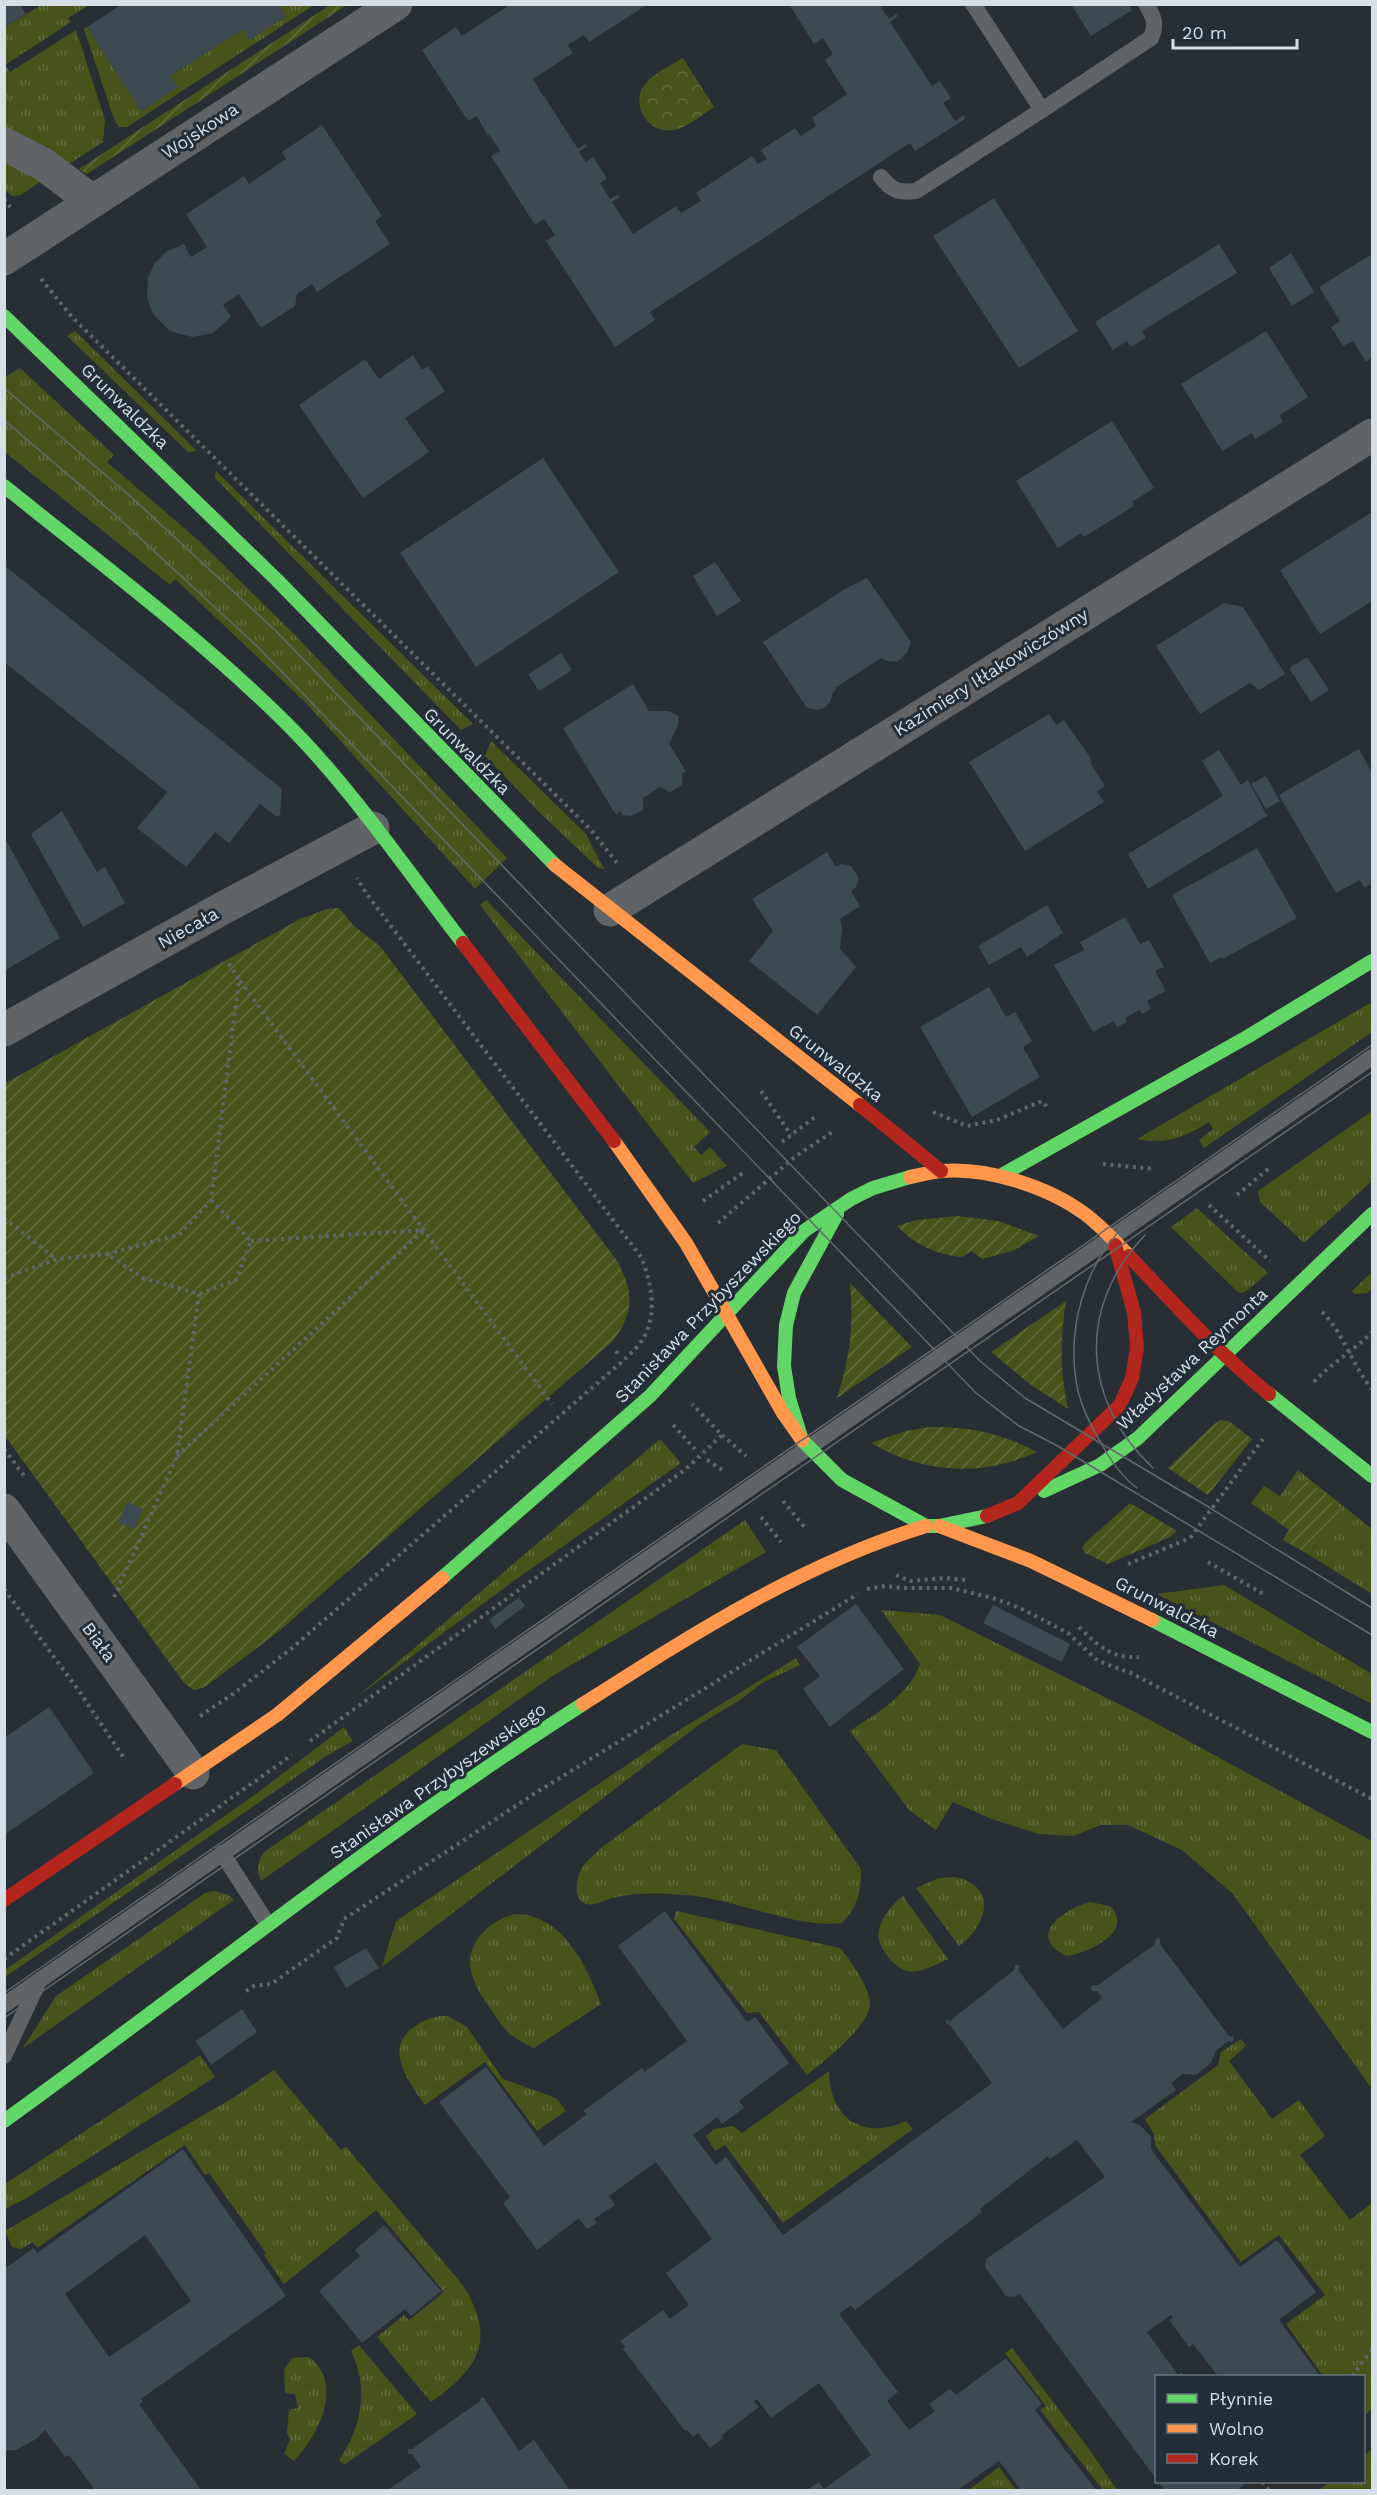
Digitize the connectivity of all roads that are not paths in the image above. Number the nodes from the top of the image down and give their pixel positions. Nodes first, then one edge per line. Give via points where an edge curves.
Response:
1 (396, 4) edge
2 (973, 4) edge
3 (1146, 4) edge
4 (1042, 110) junction
5 (4, 144) edge
6 (881, 177) dead end
7 (92, 201) junction
8 (4, 259) edge
9 (4, 316) edge
10 (1372, 435) edge
11 (4, 486) edge
12 (373, 828) junction
13 (610, 910) junction
14 (1372, 962) edge
15 (4, 1030) edge
16 (1372, 1058) edge
17 (941, 1171) junction
18 (1000, 1176) junction
19 (842, 1204) junction
20 (1372, 1214) edge
21 (1113, 1239) junction
22 (727, 1313) junction
23 (1225, 1355) junction
24 (805, 1443) junction
25 (1372, 1476) edge
26 (1018, 1503) junction
27 (4, 1510) edge
28 (933, 1526) junction
29 (1372, 1732) edge
30 (193, 1773) junction
31 (222, 1853) junction
32 (4, 1900) edge
33 (267, 1923) junction
34 (39, 1982) junction
35 (4, 2005) edge
36 (4, 2056) edge
37 (4, 2121) edge

1 - 7 street, Wojskowa
2 - 4 lane
3 - 4 lane via 1155,18 1151,38
4 - 6 lane via 916,190 890,189
5 - 7 street via 44,164
7 - 8 street, Wojskowa
9 - 13 main road, Grunwaldzka via 277,580 546,858
10 - 13 street, Kazimiery Iłłakowiczówny
11 - 12 main road via 162,613 280,717 330,771
12 - 15 street, Niecała
12 - 22 main road via 651,1190
13 - 17 main road, Grunwaldzka
14 - 18 main road
16 - 21 lane
17 - 18 main road, Stanisława Przybyszewskiego
17 - 19 main road, Stanisława Przybyszewskiego via 873,1188
18 - 21 main road, Stanisława Przybyszewskiego via 1058,1197
19 - 22 main road, Stanisława Przybyszewskiego via 804,1231
19 - 24 main road via 794,1293 786,1325 784,1366 789,1398
20 - 23 main road, Władysława Reymonta
21 - 23 main road
21 - 24 lane
21 - 26 main road via 1136,1328 1136,1363 1128,1390 1111,1415
22 - 24 main road via 783,1413
22 - 30 main road, Stanisława Przybyszewskiego via 650,1396 415,1601 277,1715
23 - 25 main road
23 - 26 main road, Władysława Reymonta via 1138,1438 1100,1465
24 - 28 main road, Grunwaldzka via 842,1480
24 - 31 lane via 615,1583
26 - 28 main road, Władysława Reymonta via 994,1514
27 - 30 street, Biała
28 - 29 main road, Grunwaldzka via 1032,1561 1094,1590
28 - 33 main road, Stanisława Przybyszewskiego via 887,1536 806,1574 660,1655 540,1731
30 - 32 main road, Stanisława Przybyszewskiego
31 - 33 lane
31 - 34 lane
33 - 37 main road, Stanisława Przybyszewskiego
34 - 35 lane
34 - 36 lane

